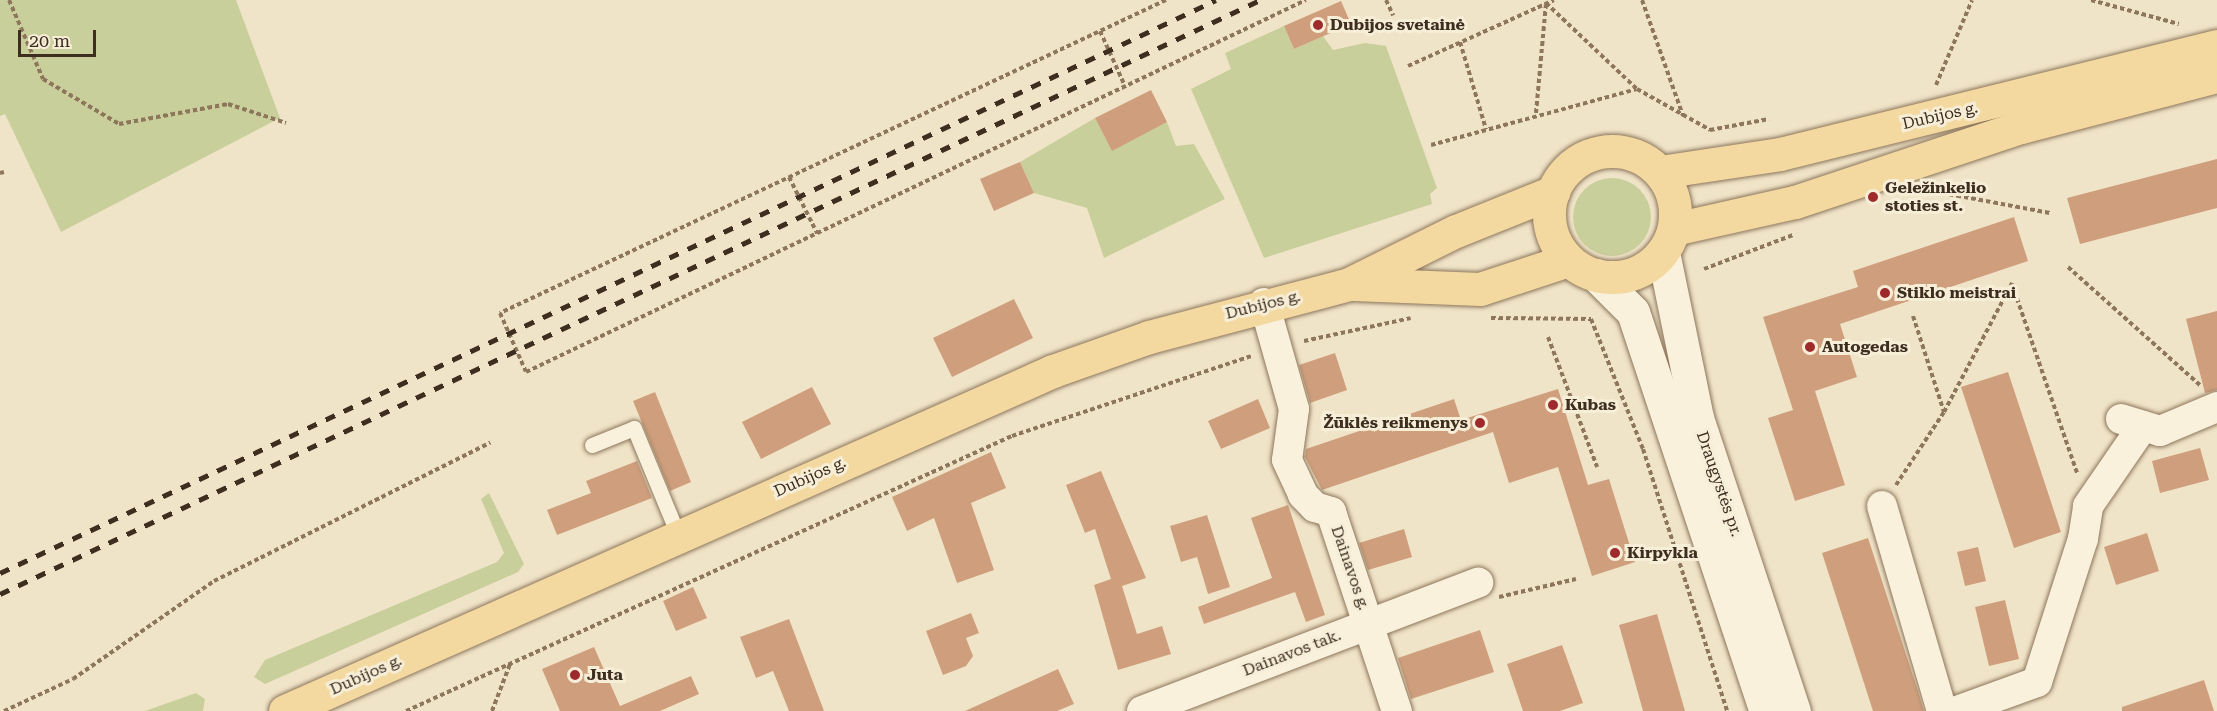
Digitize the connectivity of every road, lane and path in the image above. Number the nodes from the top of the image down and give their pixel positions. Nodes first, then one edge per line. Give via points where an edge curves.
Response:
1 (9, 0) edge
2 (1166, 0) edge
3 (1306, 0) edge
4 (1386, 0) edge
5 (1554, 0) edge
6 (1642, 0) edge
7 (1972, 0) edge
8 (2091, 0) edge
9 (1546, 3) junction
10 (1393, 15) dead end
11 (2183, 26) dead end
12 (1100, 31) junction
13 (1460, 42) junction
14 (2217, 46) edge
15 (1408, 66) dead end
16 (2217, 76) edge
17 (1125, 86) junction
18 (1637, 89) junction
19 (1536, 113) junction
20 (1683, 116) junction
21 (1770, 119) dead end
22 (1920, 122) junction
23 (286, 123) dead end
24 (1486, 129) junction
25 (1431, 144) dead end
26 (1660, 172) junction
27 (789, 177) junction
28 (1920, 189) dead end
29 (1553, 192) junction
30 (2050, 213) dead end
31 (817, 233) junction
32 (1669, 240) junction
33 (2068, 267) dead end
34 (1582, 268) junction
35 (1349, 284) junction
36 (1264, 303) junction
37 (1913, 316) dead end
38 (1422, 317) dead end
39 (1486, 318) dead end
40 (1548, 337) dead end
41 (1277, 347) junction
42 (2213, 400) edge
43 (1944, 412) junction
44 (490, 442) dead end
45 (592, 445) dead end
46 (1597, 467) dead end
47 (1882, 506) joint
48 (2088, 506) junction
49 (678, 535) junction
50 (1576, 579) dead end
51 (1478, 583) joint
52 (1369, 623) junction
53 (511, 663) junction
54 (4, 711) edge
55 (285, 711) edge
56 (406, 711) edge
57 (492, 711) edge
58 (1142, 711) edge
59 (1397, 711) edge
60 (1727, 711) edge
61 (1766, 711) edge
62 (1794, 711) edge
63 (1941, 711) edge
64 (1958, 711) edge

1 - 23 path via 44,79 119,124 228,104
2 - 12 path
3 - 17 path
4 - 10 path
5 - 9 path
6 - 20 path
7 - 22 path
8 - 11 path
9 - 13 path
9 - 18 path
9 - 19 path
12 - 17 path
12 - 27 path
13 - 15 path
13 - 24 path
14 - 22 main road, Dubijos g.
16 - 32 main road, Dubijos g. via 2021,127
17 - 31 path
18 - 19 path
18 - 20 path
19 - 24 path
20 - 21 path via 1710,130
22 - 26 main road, Dubijos g. via 1780,154
24 - 25 path
26 - 29 main road via 1636,155 1608,151 1569,168
26 - 32 main road via 1674,199
27 - 31 path
27 - 31 path via 500,313 526,372
28 - 30 path
29 - 34 main road via 1549,221
29 - 35 main road, Dubijos g. via 1456,231
32 - 34 main road via 1633,274
32 - 62 main road, Draugystės pr. via 1697,418
33 - 42 path
34 - 35 main road, Dubijos g. via 1480,289
34 - 61 main road, Draugystės pr. via 1633,312
35 - 36 main road, Dubijos g.
36 - 41 street, Dainavos g.
36 - 49 main road, Dubijos g. via 1053,371
37 - 43 path
38 - 41 path
39 - 60 path via 1591,319 1643,449
40 - 46 path
41 - 52 street, Dainavos g. via 1294,409 1287,460 1303,495 1315,507 1330,512
41 - 53 path via 1012,436
42 - 48 street via 2160,430 2132,423
43 - 47 path
43 - 48 path via 2012,283
44 - 54 path via 214,581 73,679
45 - 49 lane via 634,428
47 - 63 street
48 - 64 street via 2083,539 2037,682
49 - 55 main road, Dubijos g.
50 - 51 path via 1504,600
51 - 52 street, Dainavos tak.
52 - 58 street, Dainavos tak.
52 - 59 street, Dainavos g.
53 - 56 path
53 - 57 path

